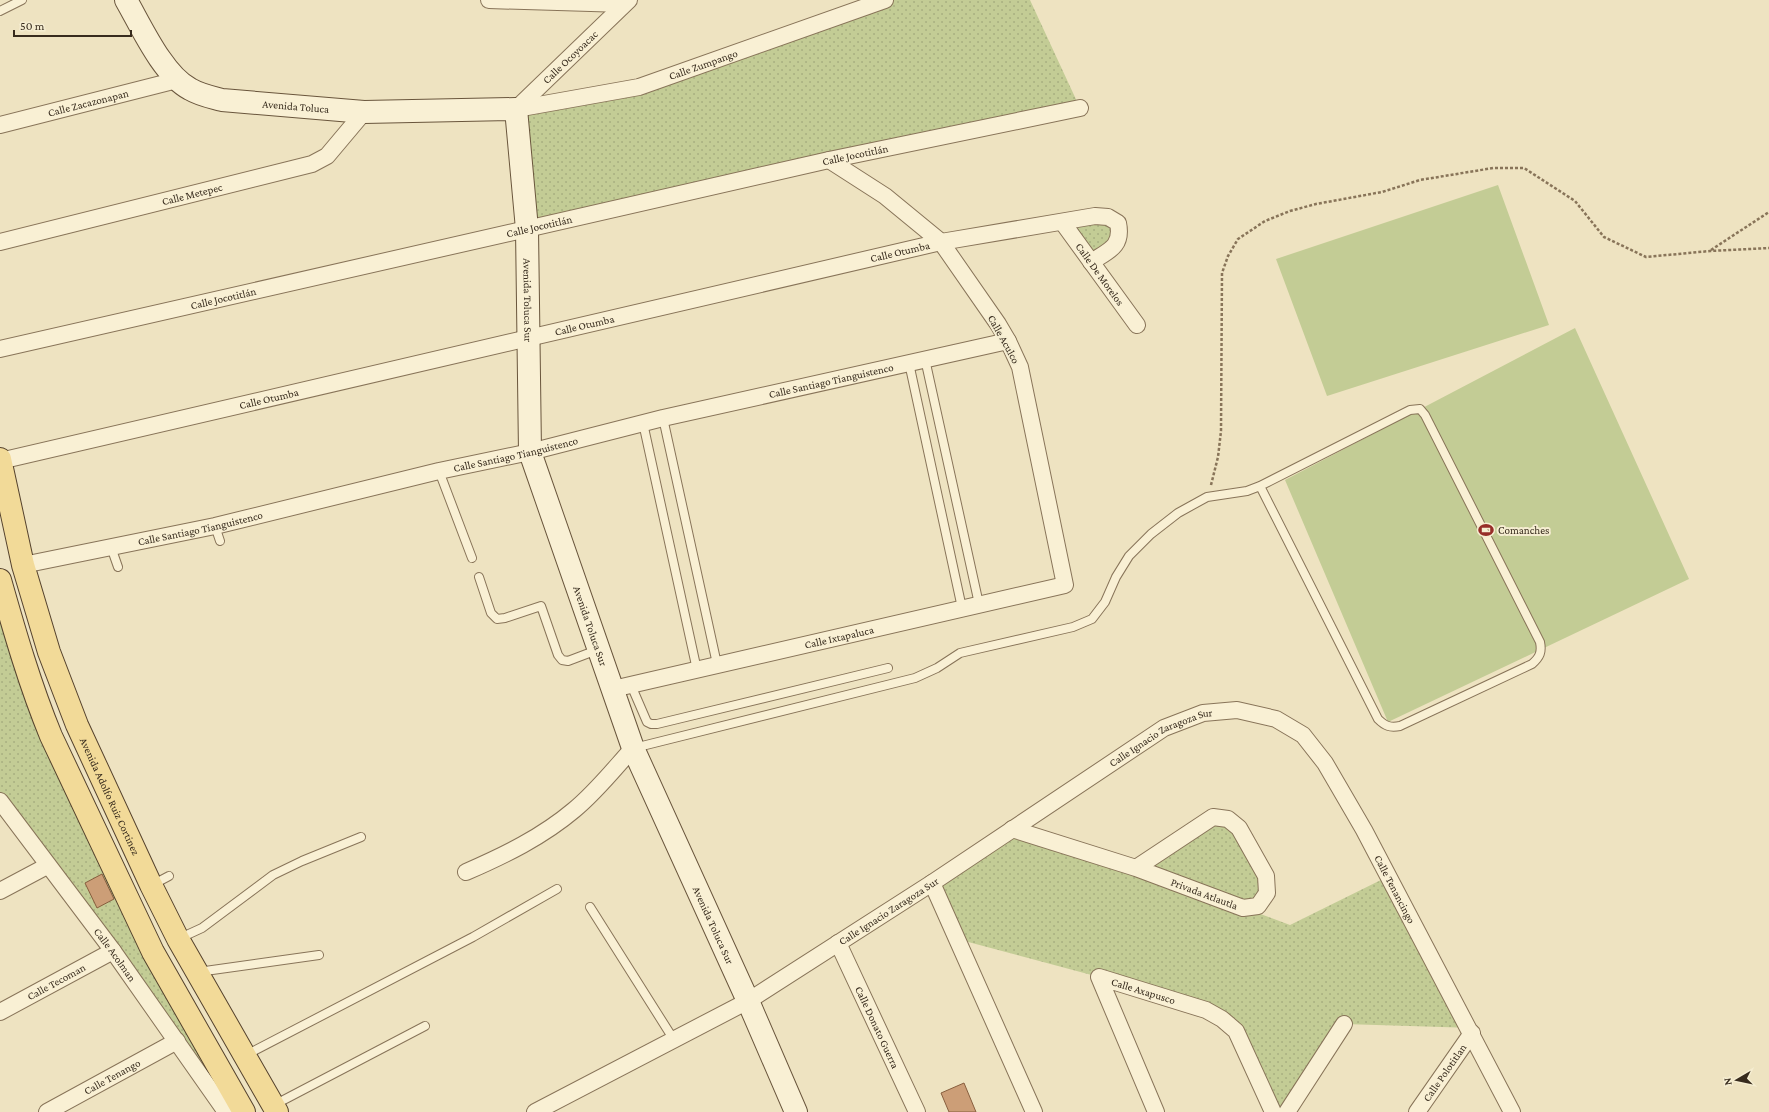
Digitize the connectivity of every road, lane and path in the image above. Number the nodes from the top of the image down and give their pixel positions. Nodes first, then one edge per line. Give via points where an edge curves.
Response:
1 (22, 0) edge
2 (126, 0) edge
3 (489, 0) edge
4 (885, 0) edge
5 (626, 2) edge
6 (0, 11) edge
7 (177, 80) junction
8 (1080, 108) dead end
9 (516, 109) junction
10 (364, 112) junction
11 (0, 125) edge
12 (828, 160) junction
13 (1769, 212) edge
14 (1063, 223) junction
15 (527, 229) junction
16 (0, 242) edge
17 (941, 242) junction
18 (1769, 248) edge
19 (1710, 251) junction
20 (1091, 262) junction
21 (1137, 325) dead end
22 (529, 339) junction
23 (1008, 341) junction
24 (0, 349) edge
25 (925, 360) junction
26 (909, 362) junction
27 (663, 418) junction
28 (644, 423) junction
29 (530, 452) junction
30 (0, 460) edge
31 (439, 472) junction
32 (1260, 486) junction
33 (1207, 497) junction
34 (215, 526) junction
35 (220, 541) dead end
36 (111, 547) junction
37 (472, 558) dead end
38 (23, 565) junction
39 (118, 567) dead end
40 (479, 577) dead end
41 (0, 580) edge
42 (1065, 585) joint
43 (979, 604) junction
44 (962, 608) junction
45 (598, 649) junction
46 (717, 664) junction
47 (888, 668) dead end
48 (697, 670) junction
49 (622, 687) junction
50 (69, 705) junction
51 (1237, 710) joint
52 (42, 714) junction
53 (633, 748) junction
54 (0, 801) edge
55 (1012, 828) junction
56 (361, 837) dead end
57 (47, 866) junction
58 (1136, 868) junction
59 (466, 872) dead end
60 (932, 883) junction
61 (557, 889) dead end
62 (0, 891) edge
63 (590, 907) dead end
64 (178, 939) junction
65 (838, 943) junction
66 (113, 951) junction
67 (319, 955) dead end
68 (198, 972) junction
69 (748, 1001) junction
70 (0, 1012) edge
71 (1344, 1024) dead end
72 (425, 1026) dead end
73 (1472, 1033) junction
74 (674, 1040) junction
75 (177, 1041) junction
76 (246, 1055) junction
77 (275, 1109) edge
78 (790, 1110) edge
79 (47, 1112) edge
80 (226, 1112) edge
81 (244, 1112) edge
82 (535, 1112) edge
83 (917, 1112) edge
84 (1034, 1112) edge
85 (1156, 1112) edge
86 (1274, 1112) edge
87 (1287, 1112) edge
88 (1417, 1112) edge
89 (1512, 1112) edge

1 - 6 lane
2 - 7 street, Avenida Toluca via 163,64
3 - 5 street
4 - 9 street, Calle Zumpango via 639,87
5 - 9 street, Calle Ocoyoacac
7 - 10 street, Avenida Toluca via 189,89 222,100
7 - 11 street, Calle Zacazonapan
8 - 12 street, Calle Jocotitlán
9 - 10 street, Avenida Toluca
9 - 15 street, Avenida Toluca Sur
10 - 16 street, Calle Metepec via 327,156 312,164
12 - 15 street, Calle Jocotitlán
12 - 17 street, Calle Aculco via 885,196
13 - 19 path
14 - 17 street, Calle Otumba
14 - 20 street, Calle De Morelos
14 - 20 street, Calle Otumba via 1095,216 1108,217 1118,223 1120,234 1115,246
15 - 22 street, Avenida Toluca Sur
15 - 24 street, Calle Jocotitlán
17 - 22 street, Calle Otumba
17 - 23 street, Calle Aculco
18 - 19 path
19 - 33 path via 1646,257 1604,237 1575,201 1524,168 1493,168 1420,180 1382,192 1316,204 1265,221 1238,240 1228,256 1222,273 1221,431 1218,457
20 - 21 street, Calle De Morelos
22 - 29 street, Avenida Toluca Sur
22 - 30 street, Calle Otumba
23 - 25 street, Calle Santiago Tianguistenco
23 - 42 street, Calle Aculco via 1020,367
25 - 26 street, Calle Santiago Tianguistenco
25 - 43 lane
26 - 27 street, Calle Santiago Tianguistenco
26 - 44 lane
27 - 28 street, Calle Santiago Tianguistenco
27 - 46 lane
28 - 29 street, Calle Santiago Tianguistenco
28 - 48 lane
29 - 31 street, Calle Santiago Tianguistenco
29 - 45 street, Avenida Toluca Sur
30 - 38 main road, Avenida Adolfo Ruiz Cortinez
31 - 34 street, Calle Santiago Tianguistenco
31 - 37 lane
32 - 32 lane via 1410,410 1420,408 1540,642 1538,659 1400,726 1384,725 1378,719
32 - 33 lane via 1247,491
33 - 53 lane via 1178,513 1151,534 1129,556 1105,602 1092,619 1073,627 960,653 915,678
34 - 35 lane
34 - 36 street, Calle Santiago Tianguistenco
36 - 38 street, Calle Santiago Tianguistenco
36 - 39 lane
38 - 50 main road, Avenida Adolfo Ruiz Cortinez via 49,652
40 - 45 lane via 491,613 497,619 541,606 562,660 568,661
41 - 52 main road via 13,629
42 - 43 street, Calle Ixtapaluca
43 - 44 street, Calle Ixtapaluca
44 - 46 street, Calle Ixtapaluca
45 - 49 street, Avenida Toluca Sur
46 - 48 street, Calle Ixtapaluca
47 - 49 lane via 657,724 647,722
48 - 49 street, Calle Ixtapaluca
49 - 53 street, Avenida Toluca Sur
50 - 52 main road
50 - 64 main road, Avenida Adolfo Ruiz Cortinez via 160,880
51 - 55 street, Calle Ignacio Zaragoza Sur via 1203,713 1164,728
51 - 73 street, Calle Tenancingo via 1276,719 1303,735 1325,763 1364,830
52 - 81 main road via 153,952
53 - 59 street via 575,809 547,830 514,850
53 - 69 street, Avenida Toluca Sur
54 - 57 street, Calle Acolman
55 - 58 street, Privada Atlautla
55 - 60 street, Calle Ignacio Zaragoza Sur
56 - 64 lane via 273,875 202,928
57 - 62 street
57 - 66 street, Calle Acolman
58 - 58 street, Privada Atlautla via 1243,908 1258,906 1267,893 1266,876 1239,828 1228,819 1214,817
60 - 65 street, Calle Ignacio Zaragoza Sur
60 - 84 street
61 - 76 lane via 473,937
63 - 74 lane
64 - 68 main road, Avenida Adolfo Ruiz Cortinez
65 - 69 street, Calle Ignacio Zaragoza Sur
65 - 83 street, Calle Donato Guerra
66 - 70 street, Calle Tecoman
66 - 75 street, Calle Acolman
67 - 68 lane
68 - 76 main road, Avenida Adolfo Ruiz Cortinez
69 - 74 street, Calle Ignacio Zaragoza Sur
69 - 78 street, Avenida Toluca Sur
71 - 87 street
72 - 77 lane
73 - 88 street, Calle Polotitlan
73 - 89 street, Calle Tenancingo
74 - 82 street, Calle Ignacio Zaragoza Sur
75 - 79 street, Calle Tenango
75 - 80 street, Calle Acolman
76 - 77 main road, Avenida Adolfo Ruiz Cortinez
85 - 86 street, Calle Axapusco via 1100,977 1206,1010 1222,1019 1236,1031

